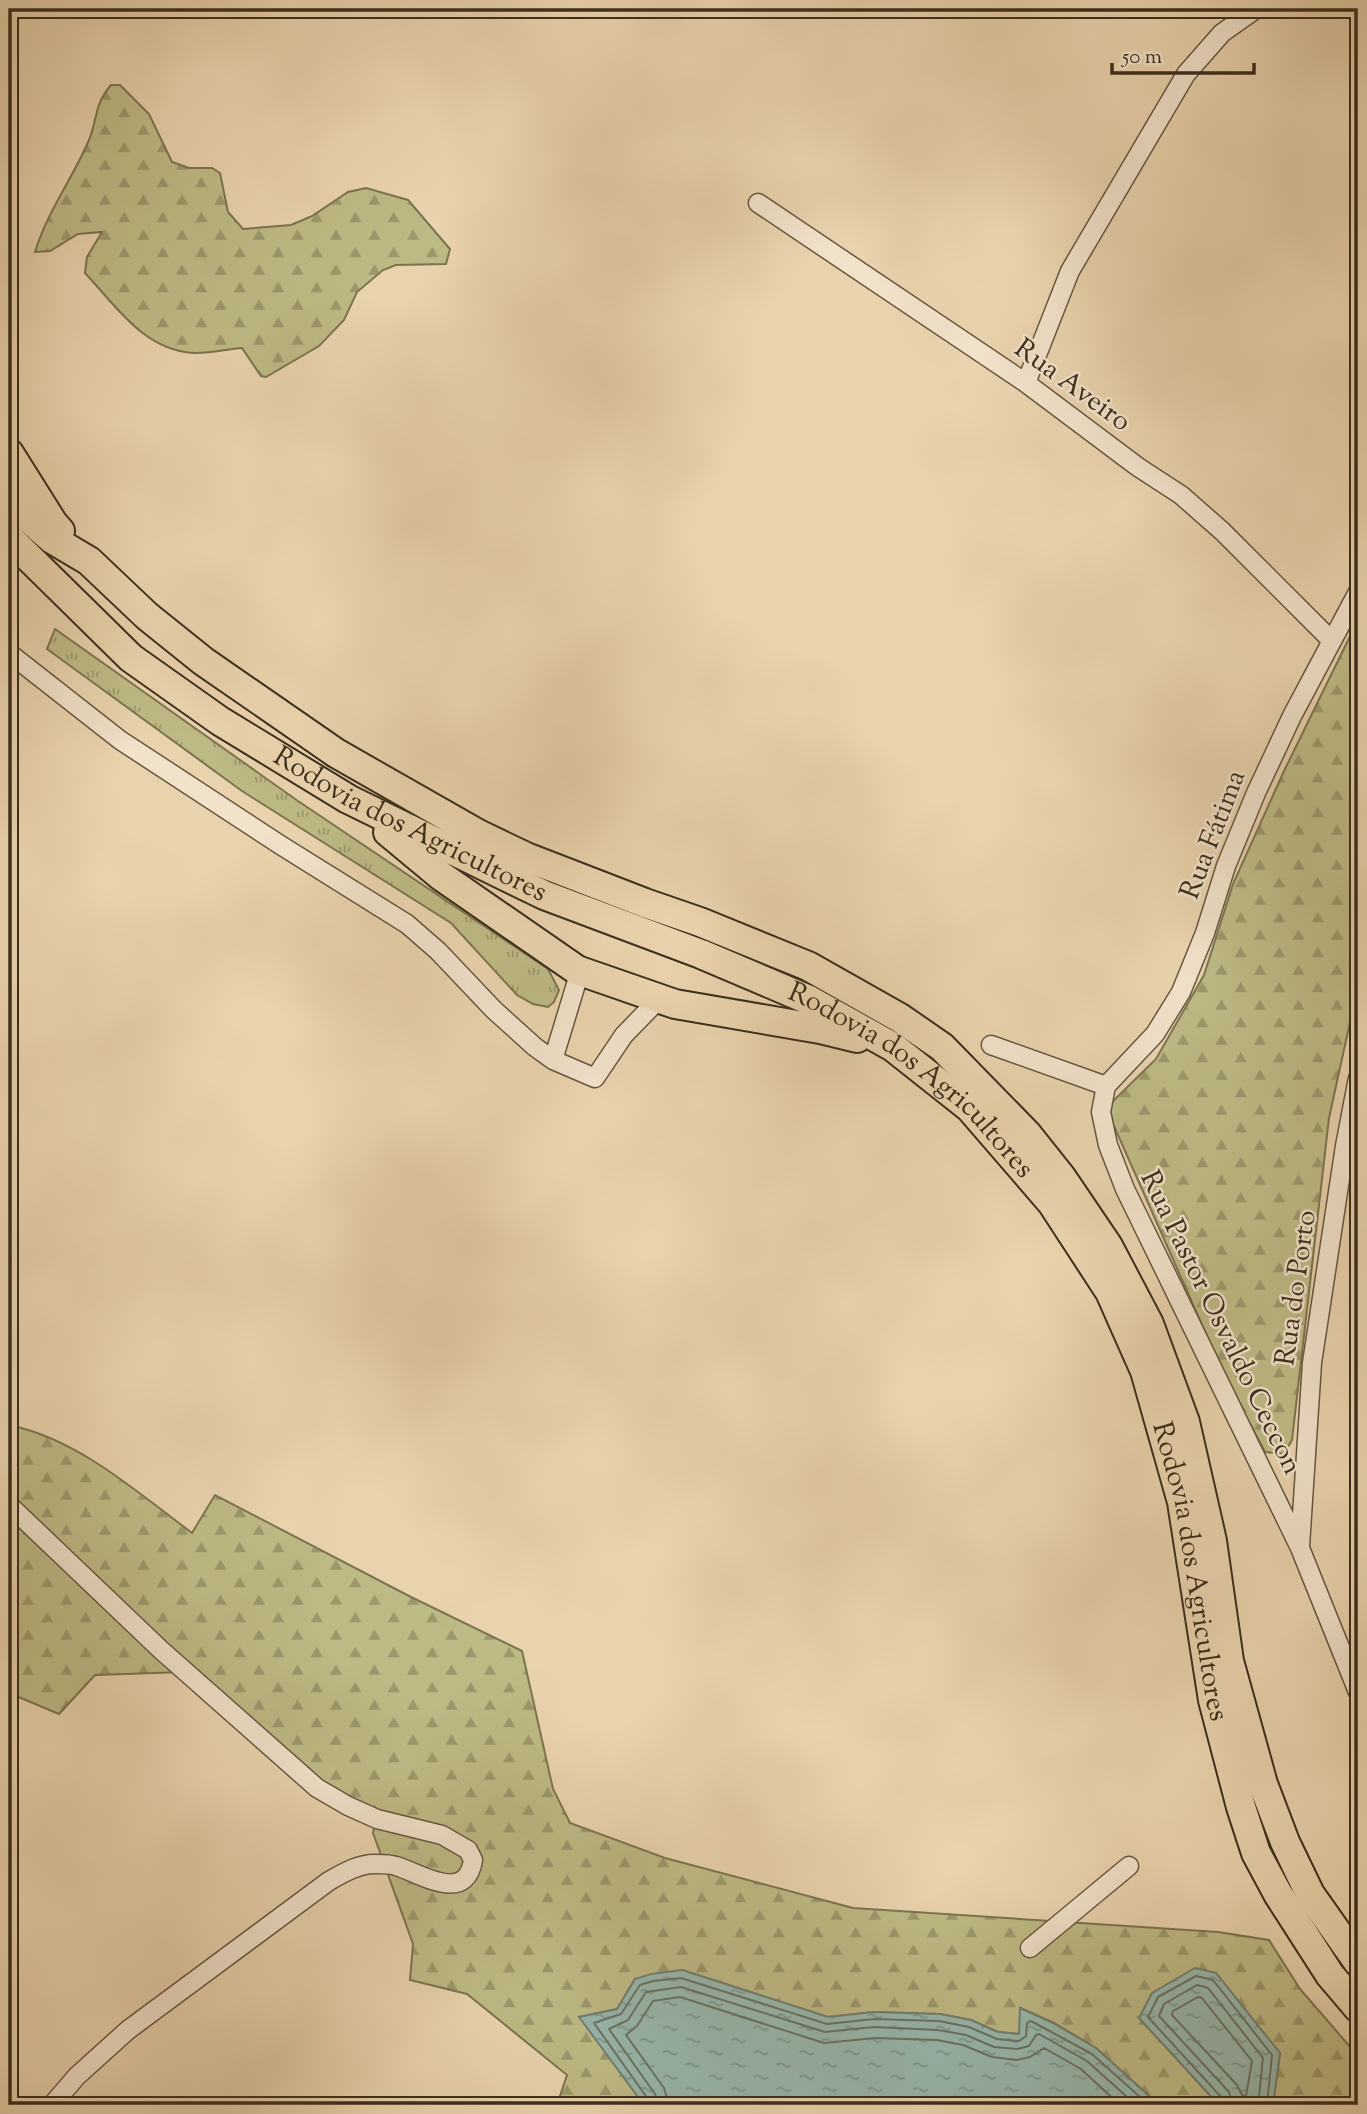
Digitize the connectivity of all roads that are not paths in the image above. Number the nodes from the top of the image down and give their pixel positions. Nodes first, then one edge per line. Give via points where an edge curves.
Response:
1 (1256, 9) edge
2 (758, 203) dead end
3 (1026, 383) junction
4 (9, 453) edge
5 (9, 501) edge
6 (9, 538) edge
7 (89, 561) junction
8 (1358, 593) edge
9 (1332, 641) junction
10 (9, 653) edge
11 (348, 799) junction
12 (580, 971) junction
13 (660, 998) junction
14 (990, 1045) dead end
15 (893, 1047) junction
16 (553, 1060) junction
17 (1358, 1078) edge
18 (1106, 1086) junction
19 (9, 1506) edge
20 (1300, 1548) junction
21 (1358, 1692) edge
22 (1129, 1866) dead end
23 (1030, 1948) dead end
24 (1358, 1962) edge
25 (1358, 2008) edge
26 (52, 2105) edge

1 - 3 street via 1222,33 1186,74 1070,271
2 - 3 street, Rua Aveiro
3 - 9 street, Rua Aveiro via 1181,495
4 - 7 main road via 53,523
5 - 7 main road, Rodovia dos Agricultores via 52,539
6 - 11 main road, Rodovia dos Agricultores via 131,658 220,722
7 - 24 main road, Rodovia dos Agricultores via 204,661 336,753 526,857 808,966 942,1047 1027,1134 1108,1246 1149,1324 1185,1422 1212,1541 1229,1661 1263,1784 1310,1894
8 - 9 street, Rua Fátima
9 - 18 street, Rua Fátima via 1256,793 1181,992 1155,1034
10 - 16 street via 120,740 407,924 494,1010
11 - 12 main road via 442,876
11 - 15 main road, Rodovia dos Agricultores via 544,895 809,1000
12 - 13 main road
12 - 16 street
13 - 15 main road
13 - 16 street via 624,1035 596,1078
14 - 18 street
15 - 25 main road, Rodovia dos Agricultores via 970,1108 1052,1203 1110,1292 1145,1371 1182,1502 1213,1700 1256,1853 1330,1975
17 - 20 street, Rua do Porto via 1312,1363
18 - 20 street, Rua Pastor Osvaldo Ceccon via 1101,1112 1125,1189
19 - 26 street via 161,1650 317,1788 377,1819 442,1835 468,1850 473,1860 467,1876 454,1884 435,1883 394,1866 363,1865 329,1881 128,2030 76,2076
20 - 21 street, Rua Pastor Osvaldo Ceccon
22 - 23 street

